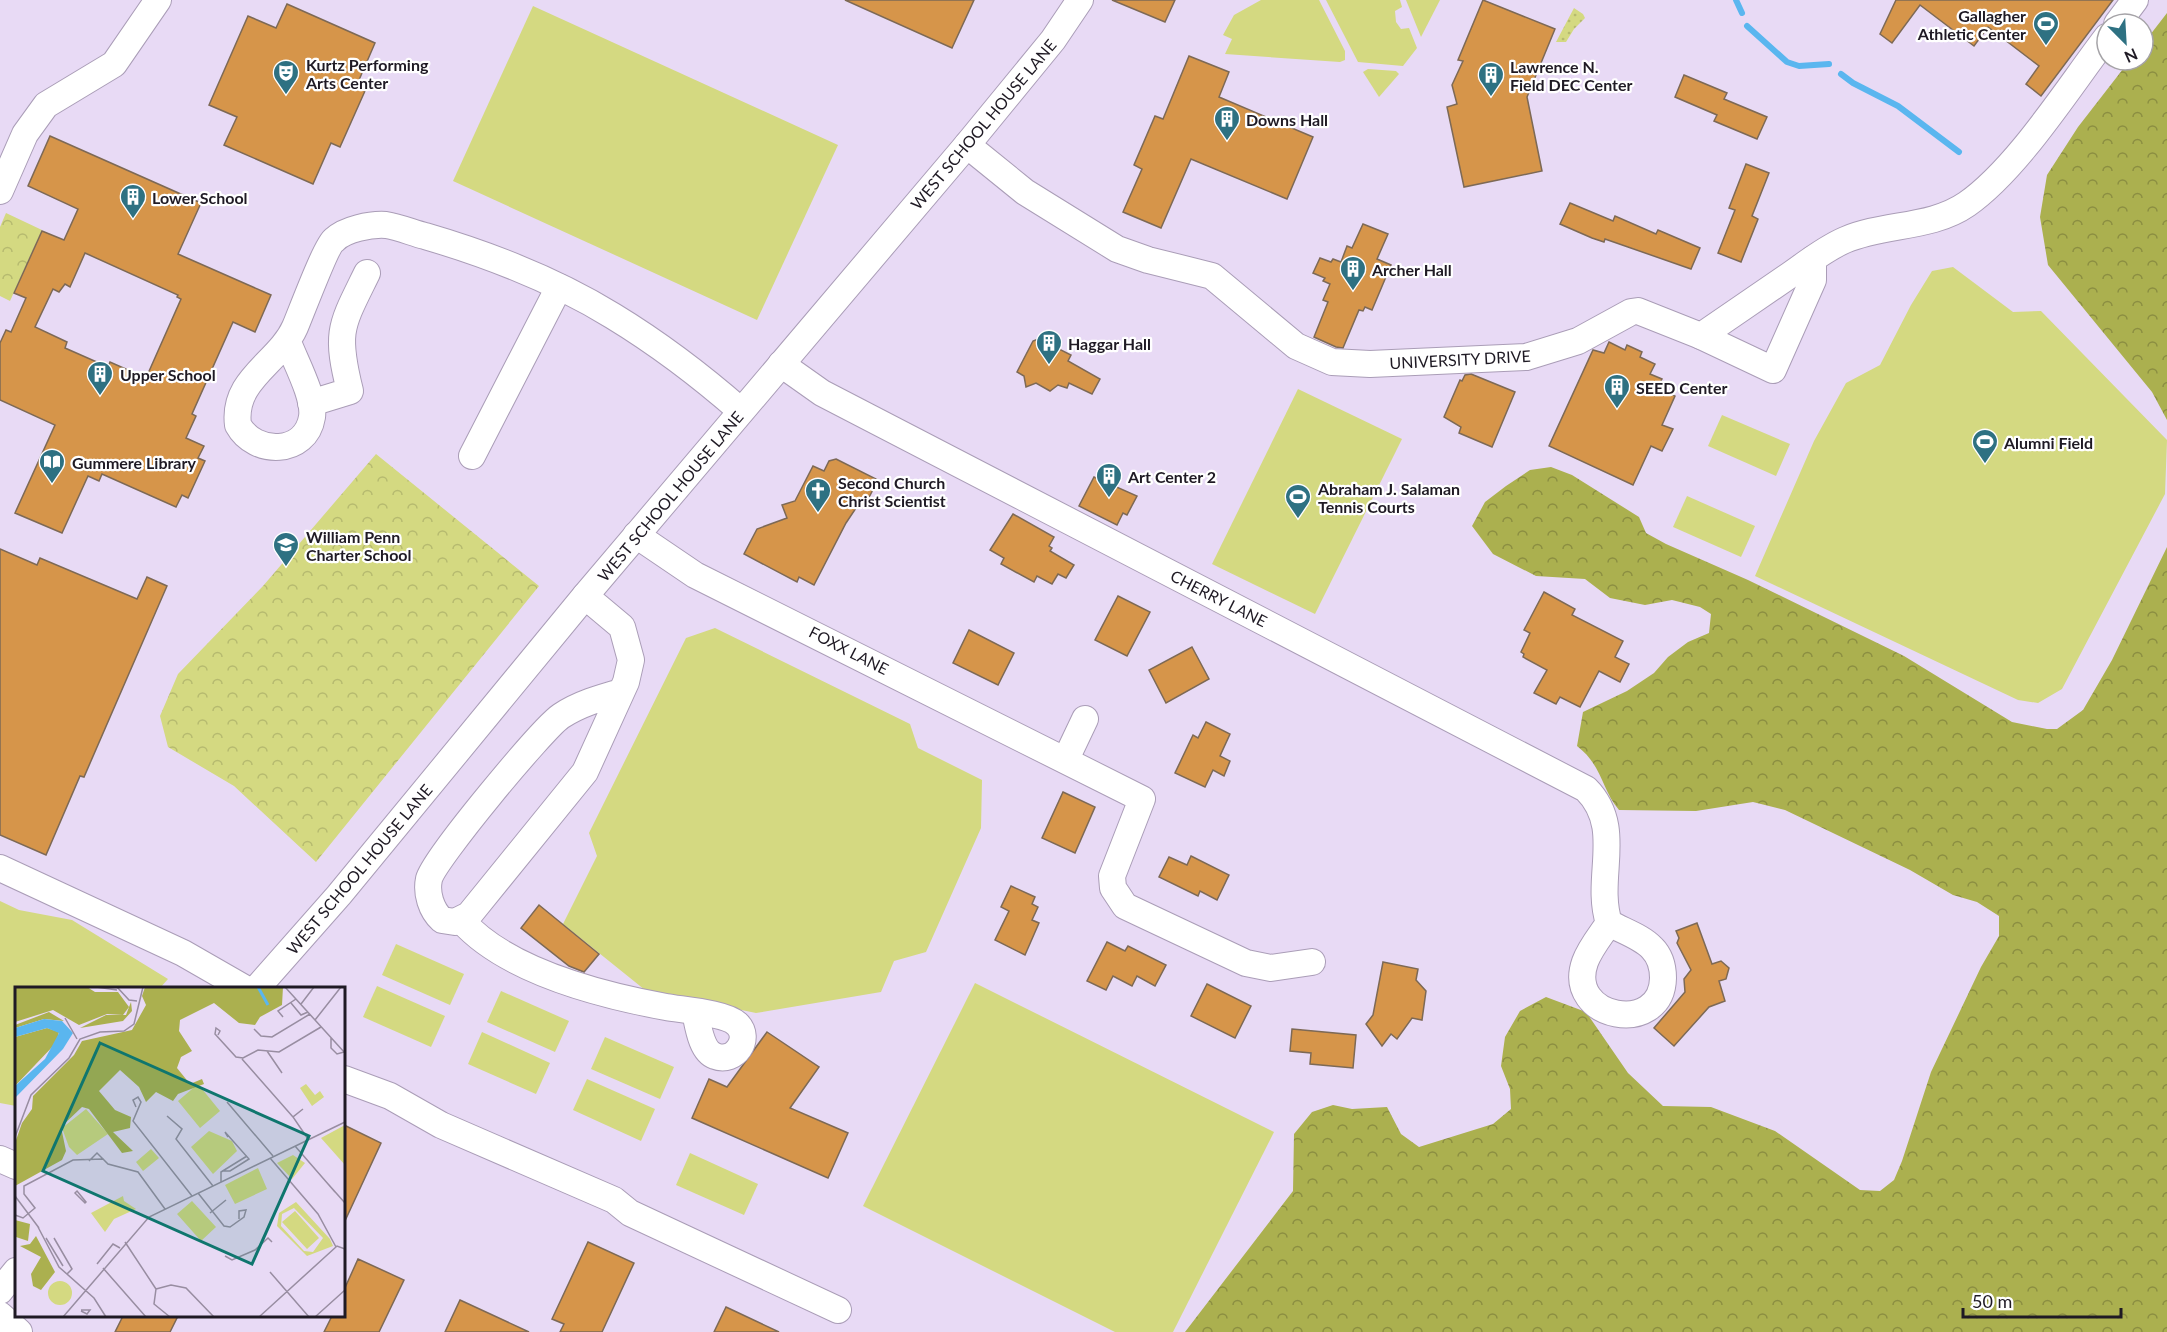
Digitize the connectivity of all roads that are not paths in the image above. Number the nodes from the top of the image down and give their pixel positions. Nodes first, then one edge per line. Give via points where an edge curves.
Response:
1 (158, 0) edge
2 (1080, 0) edge
3 (2095, 48) edge
4 (967, 145) junction
5 (0, 191) edge
6 (1813, 259) junction
7 (367, 273) dead end
8 (559, 287) junction
9 (1701, 336) junction
10 (288, 342) junction
11 (781, 364) junction
12 (311, 403) junction
13 (741, 411) junction
14 (472, 456) dead end
15 (636, 536) junction
16 (585, 596) junction
17 (621, 692) junction
18 (1085, 719) dead end
19 (1066, 759) junction
20 (0, 868) edge
21 (462, 921) junction
22 (1609, 923) dead end
23 (1312, 962) dead end
24 (242, 987) edge
25 (257, 987) edge
26 (695, 1012) dead end
27 (345, 1079) edge
28 (0, 1159) edge
29 (15, 1166) edge
30 (15, 1272) edge
31 (0, 1291) edge
32 (838, 1310) dead end
33 (0, 1315) edge
34 (19, 1332) edge

1 - 5 street via 114,64 46,105 25,134
2 - 4 street, WEST SCHOOL HOUSE LANE via 1053,40
3 - 6 street via 2072,69 2013,160 1964,206 1934,219 1862,234
4 - 9 street, UNIVERSITY DRIVE via 1025,192 1117,249 1212,276 1296,346 1332,362 1526,357 1578,341 1638,311
4 - 11 street, WEST SCHOOL HOUSE LANE
6 - 9 street
6 - 9 street, UNIVERSITY DRIVE via 1813,280 1773,370
7 - 12 street via 341,327 341,356 350,391
8 - 10 street via 452,244 387,225 370,226 333,240
8 - 13 street via 659,345
8 - 14 street
10 - 12 street
10 - 12 street via 246,386 239,400 238,425 252,442 274,448 286,446 308,428
11 - 13 street, WEST SCHOOL HOUSE LANE
11 - 22 street, CHERRY LANE via 822,393 1576,783 1593,796 1604,816 1609,842 1605,906
13 - 15 street, WEST SCHOOL HOUSE LANE
15 - 16 street, WEST SCHOOL HOUSE LANE
15 - 19 street, FOXX LANE via 694,575
16 - 17 street via 616,620 626,636 631,660
16 - 25 street, WEST SCHOOL HOUSE LANE via 382,844
17 - 21 street via 585,772
17 - 21 street via 571,710 548,727 438,860 429,879 433,909 442,920
18 - 19 street
19 - 23 street, FOXX LANE via 1142,799 1112,876 1113,888 1125,906 1246,963 1271,968
20 - 24 street via 183,953
21 - 26 street via 493,947 577,985 624,999
27 - 32 street via 390,1096 441,1125 614,1200 630,1213
28 - 29 street
30 - 31 street
33 - 34 street

